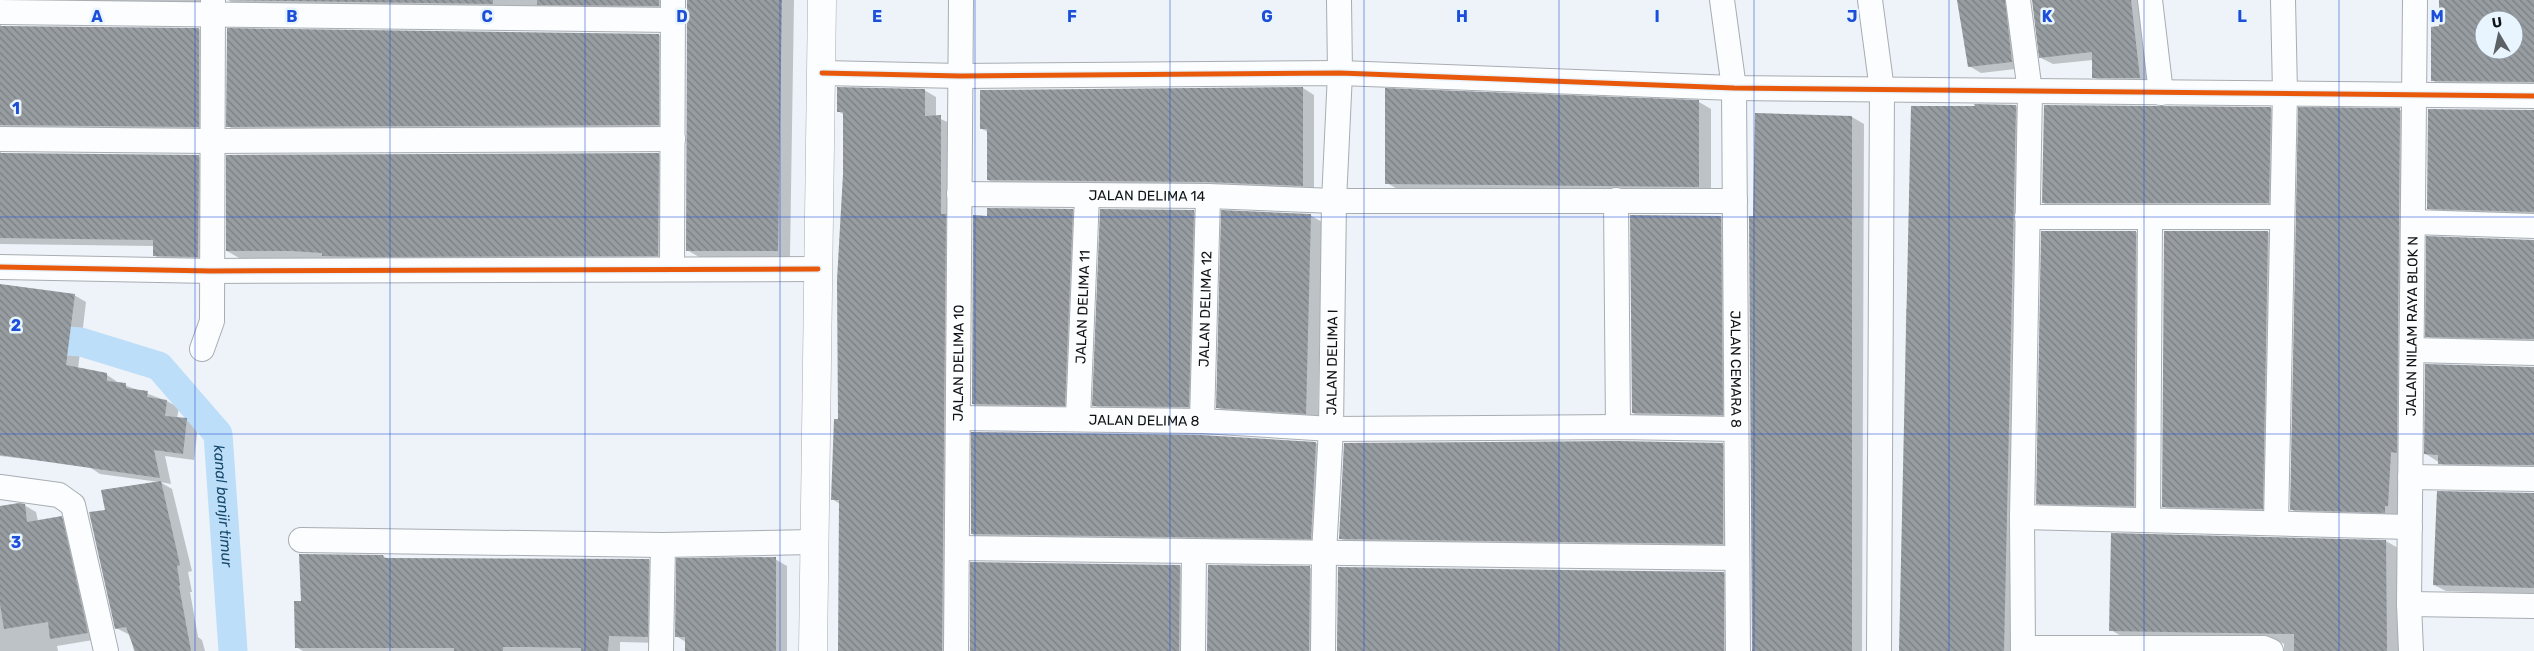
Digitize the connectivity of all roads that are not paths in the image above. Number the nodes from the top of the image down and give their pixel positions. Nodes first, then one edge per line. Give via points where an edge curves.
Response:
1 (822, 0) edge
2 (961, 0) edge
3 (1339, 0) edge
4 (1722, 0) edge
5 (1870, 0) edge
6 (2018, 0) edge
7 (2150, 0) edge
8 (2283, 0) edge
9 (2415, 0) edge
10 (213, 8) edge
11 (673, 10) edge
12 (0, 12) edge
13 (822, 73) junction
14 (1340, 73) junction
15 (960, 76) junction
16 (1734, 88) junction
17 (1882, 90) junction
18 (2030, 92) junction
19 (2285, 92) junction
20 (2161, 93) junction
21 (2414, 95) junction
22 (2534, 96) edge
23 (0, 139) edge
24 (672, 139) junction
25 (212, 141) junction
26 (959, 194) junction
27 (1087, 195) junction
28 (1208, 196) junction
29 (1616, 200) junction
30 (1334, 201) junction
31 (1735, 201) junction
32 (2027, 217) junction
33 (2280, 217) junction
34 (2150, 219) junction
35 (2413, 222) junction
36 (2534, 226) edge
37 (0, 267) edge
38 (672, 268) junction
39 (818, 269) junction
40 (211, 271) junction
41 (202, 349) dead end
42 (2412, 350) junction
43 (2534, 353) edge
44 (958, 418) junction
45 (1078, 419) junction
46 (1202, 421) junction
47 (1618, 427) junction
48 (1331, 429) junction
49 (1736, 429) junction
50 (2410, 477) junction
51 (2534, 479) edge
52 (0, 487) edge
53 (2022, 517) junction
54 (2148, 520) junction
55 (2276, 523) junction
56 (2410, 527) junction
57 (301, 540) dead end
58 (813, 542) junction
59 (663, 545) junction
60 (957, 548) junction
61 (1194, 551) junction
62 (1324, 553) junction
63 (1737, 558) junction
64 (2409, 604) junction
65 (2534, 606) edge
66 (2023, 649) edge
67 (2140, 649) edge
68 (106, 651) edge
69 (661, 651) edge
70 (813, 651) edge
71 (956, 651) edge
72 (1193, 651) edge
73 (1323, 651) edge
74 (1738, 651) edge
75 (1879, 651) edge
76 (2271, 651) edge
77 (2411, 651) edge

1 - 13 street
2 - 15 street, JALAN DELIMA 10
3 - 14 street, JALAN DELIMA I
4 - 16 street, JALAN CEMARA 8
5 - 17 street
6 - 18 street
7 - 20 street
8 - 19 street
9 - 21 street, JALAN NILAM RAYA BLOK N
10 - 11 street
10 - 12 street
10 - 25 street
11 - 24 street
13 - 15 street
13 - 39 street
14 - 15 street
14 - 16 street
14 - 30 street, JALAN DELIMA I
15 - 26 street, JALAN DELIMA 10
16 - 17 street
16 - 31 street, JALAN CEMARA 8
17 - 18 street
17 - 75 street
18 - 20 street
18 - 32 street
19 - 20 street
19 - 21 street
19 - 33 street
21 - 22 street
21 - 35 street, JALAN NILAM RAYA BLOK N
23 - 25 street
24 - 25 street
24 - 38 street
25 - 40 street
26 - 27 street, JALAN DELIMA 14
26 - 44 street, JALAN DELIMA 10
27 - 28 street, JALAN DELIMA 14
27 - 45 street, JALAN DELIMA 11
28 - 30 street, JALAN DELIMA 14
28 - 46 street, JALAN DELIMA 12
29 - 30 street, JALAN DELIMA 14
29 - 31 street, JALAN DELIMA 14
29 - 47 street
30 - 48 street, JALAN DELIMA I
31 - 49 street, JALAN CEMARA 8
32 - 34 street
32 - 53 street
33 - 34 street
33 - 55 street
34 - 54 street
35 - 36 street
35 - 42 street, JALAN NILAM RAYA BLOK N
37 - 40 street
38 - 39 street
38 - 40 street
39 - 58 street
40 - 41 street via 212,321
42 - 43 street
42 - 50 street, JALAN NILAM RAYA BLOK N
44 - 45 street, JALAN DELIMA 8
44 - 60 street, JALAN DELIMA 10
45 - 46 street, JALAN DELIMA 8
46 - 48 street, JALAN DELIMA 8
47 - 48 street, JALAN DELIMA 8
47 - 49 street, JALAN DELIMA 8
48 - 62 street, JALAN DELIMA I
49 - 63 street, JALAN CEMARA 8
50 - 51 street
50 - 56 street, JALAN NILAM RAYA BLOK N
52 - 68 street via 59,495 71,502
53 - 54 street
53 - 66 street
54 - 55 street
55 - 56 street
56 - 64 street, JALAN NILAM RAYA BLOK N
57 - 59 street
58 - 59 street
58 - 70 street
59 - 69 street
60 - 61 street
60 - 71 street, JALAN DELIMA 10
61 - 62 street
61 - 72 street
62 - 63 street
62 - 73 street, JALAN DELIMA I
63 - 74 street, JALAN CEMARA 8
64 - 65 street
64 - 77 street, JALAN NILAM RAYA BLOK N
66 - 67 street
67 - 76 street via 2264,648

